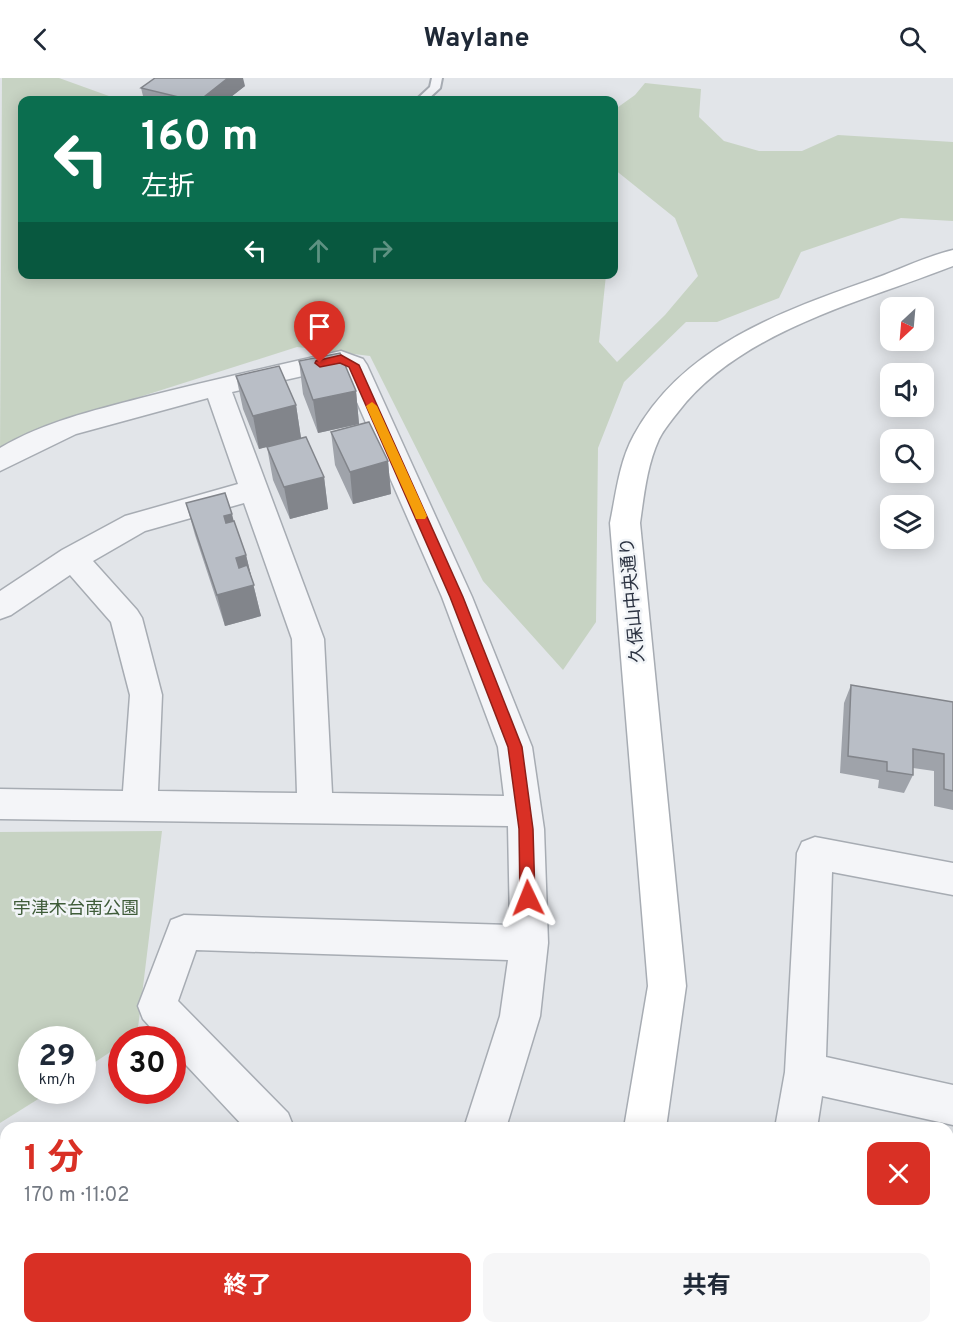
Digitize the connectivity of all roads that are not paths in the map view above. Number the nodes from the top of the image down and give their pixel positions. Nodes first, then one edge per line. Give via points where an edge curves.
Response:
1 (437, 78) edge
2 (426, 96) edge
3 (953, 257) edge
4 (217, 387) junction
5 (0, 460) edge
6 (255, 490) junction
7 (73, 558) junction
8 (0, 607) edge
9 (0, 804) edge
10 (140, 806) junction
11 (315, 809) junction
12 (523, 811) junction
13 (953, 879) edge
14 (529, 943) junction
15 (805, 1072) junction
16 (953, 1105) edge
17 (267, 1122) edge
18 (487, 1122) edge
19 (646, 1122) edge
20 (797, 1122) edge

1 - 2 lane via 435,88
3 - 19 street, 久保山中央通り via 753,336 714,362 676,393 651,428 634,471 625,523 667,986
4 - 5 street via 67,427
4 - 6 street
4 - 12 street via 341,359 354,365 457,597 515,747
6 - 7 street via 135,523
6 - 11 street via 308,639
7 - 8 street
7 - 10 street via 126,618 146,695
9 - 10 street
10 - 11 street
11 - 12 street
12 - 14 street
13 - 15 street via 814,853
14 - 17 street via 184,932 157,1006
14 - 18 street via 520,1016
15 - 16 street
15 - 20 street

